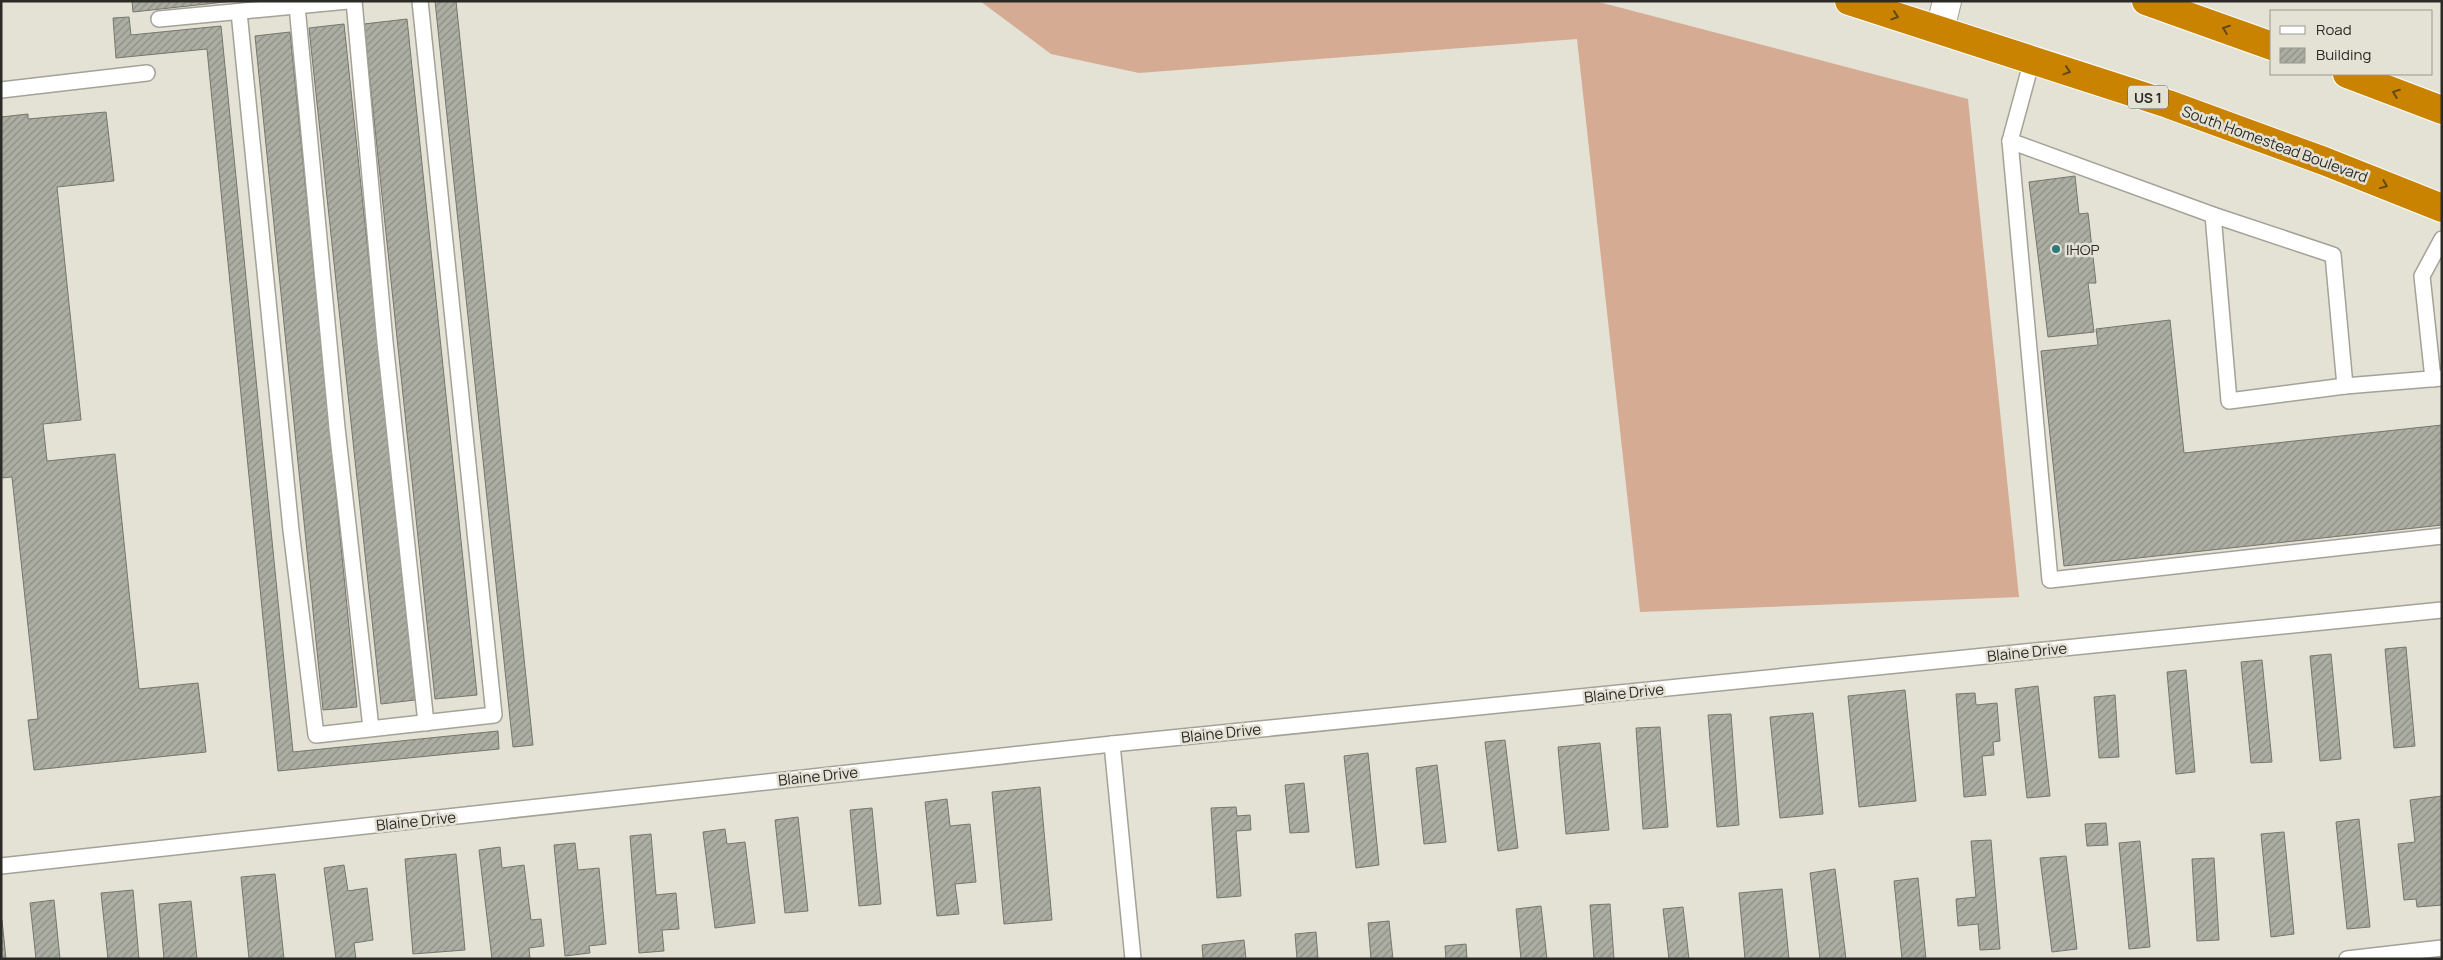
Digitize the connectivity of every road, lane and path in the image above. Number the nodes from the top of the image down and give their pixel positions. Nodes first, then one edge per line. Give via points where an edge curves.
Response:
1 (348, 1) edge
2 (354, 1) edge
3 (420, 1) edge
4 (1849, 1) edge
5 (1947, 1) edge
6 (2146, 1) edge
7 (297, 6) junction
8 (239, 12) junction
9 (159, 19) dead end
10 (1940, 30) junction
11 (2270, 45) edge
12 (2032, 60) junction
13 (147, 73) dead end
14 (2350, 75) edge
15 (1, 90) edge
16 (2442, 110) edge
17 (2010, 141) junction
18 (2442, 208) edge
19 (2213, 215) junction
20 (2442, 239) edge
21 (2437, 378) edge
22 (2345, 386) junction
23 (2442, 536) edge
24 (2442, 610) edge
25 (426, 722) junction
26 (370, 728) junction
27 (1112, 744) junction
28 (1, 866) edge
29 (2442, 948) edge
30 (1133, 959) edge
31 (2347, 959) edge

1 - 7 lane
2 - 25 lane via 385,342
3 - 25 lane via 494,715
4 -> 10 highway, South Homestead Boulevard / US 1
5 - 10 street
11 -> 6 highway
7 - 8 lane
7 - 26 lane via 336,418
8 - 9 lane
8 - 26 lane via 291,530 316,735
10 - 12 highway, South Homestead Boulevard / US 1
12 - 17 lane
12 -> 18 highway, South Homestead Boulevard / US 1 via 2168,104
13 - 15 lane
16 -> 14 highway
17 - 19 lane
17 - 23 lane via 2050,580
19 - 22 lane via 2333,256
19 - 22 lane via 2229,401
20 - 21 lane via 2422,276
21 - 22 lane
24 - 27 lane, Blaine Drive
25 - 26 lane
27 - 28 lane, Blaine Drive
27 - 30 lane
29 - 31 lane

